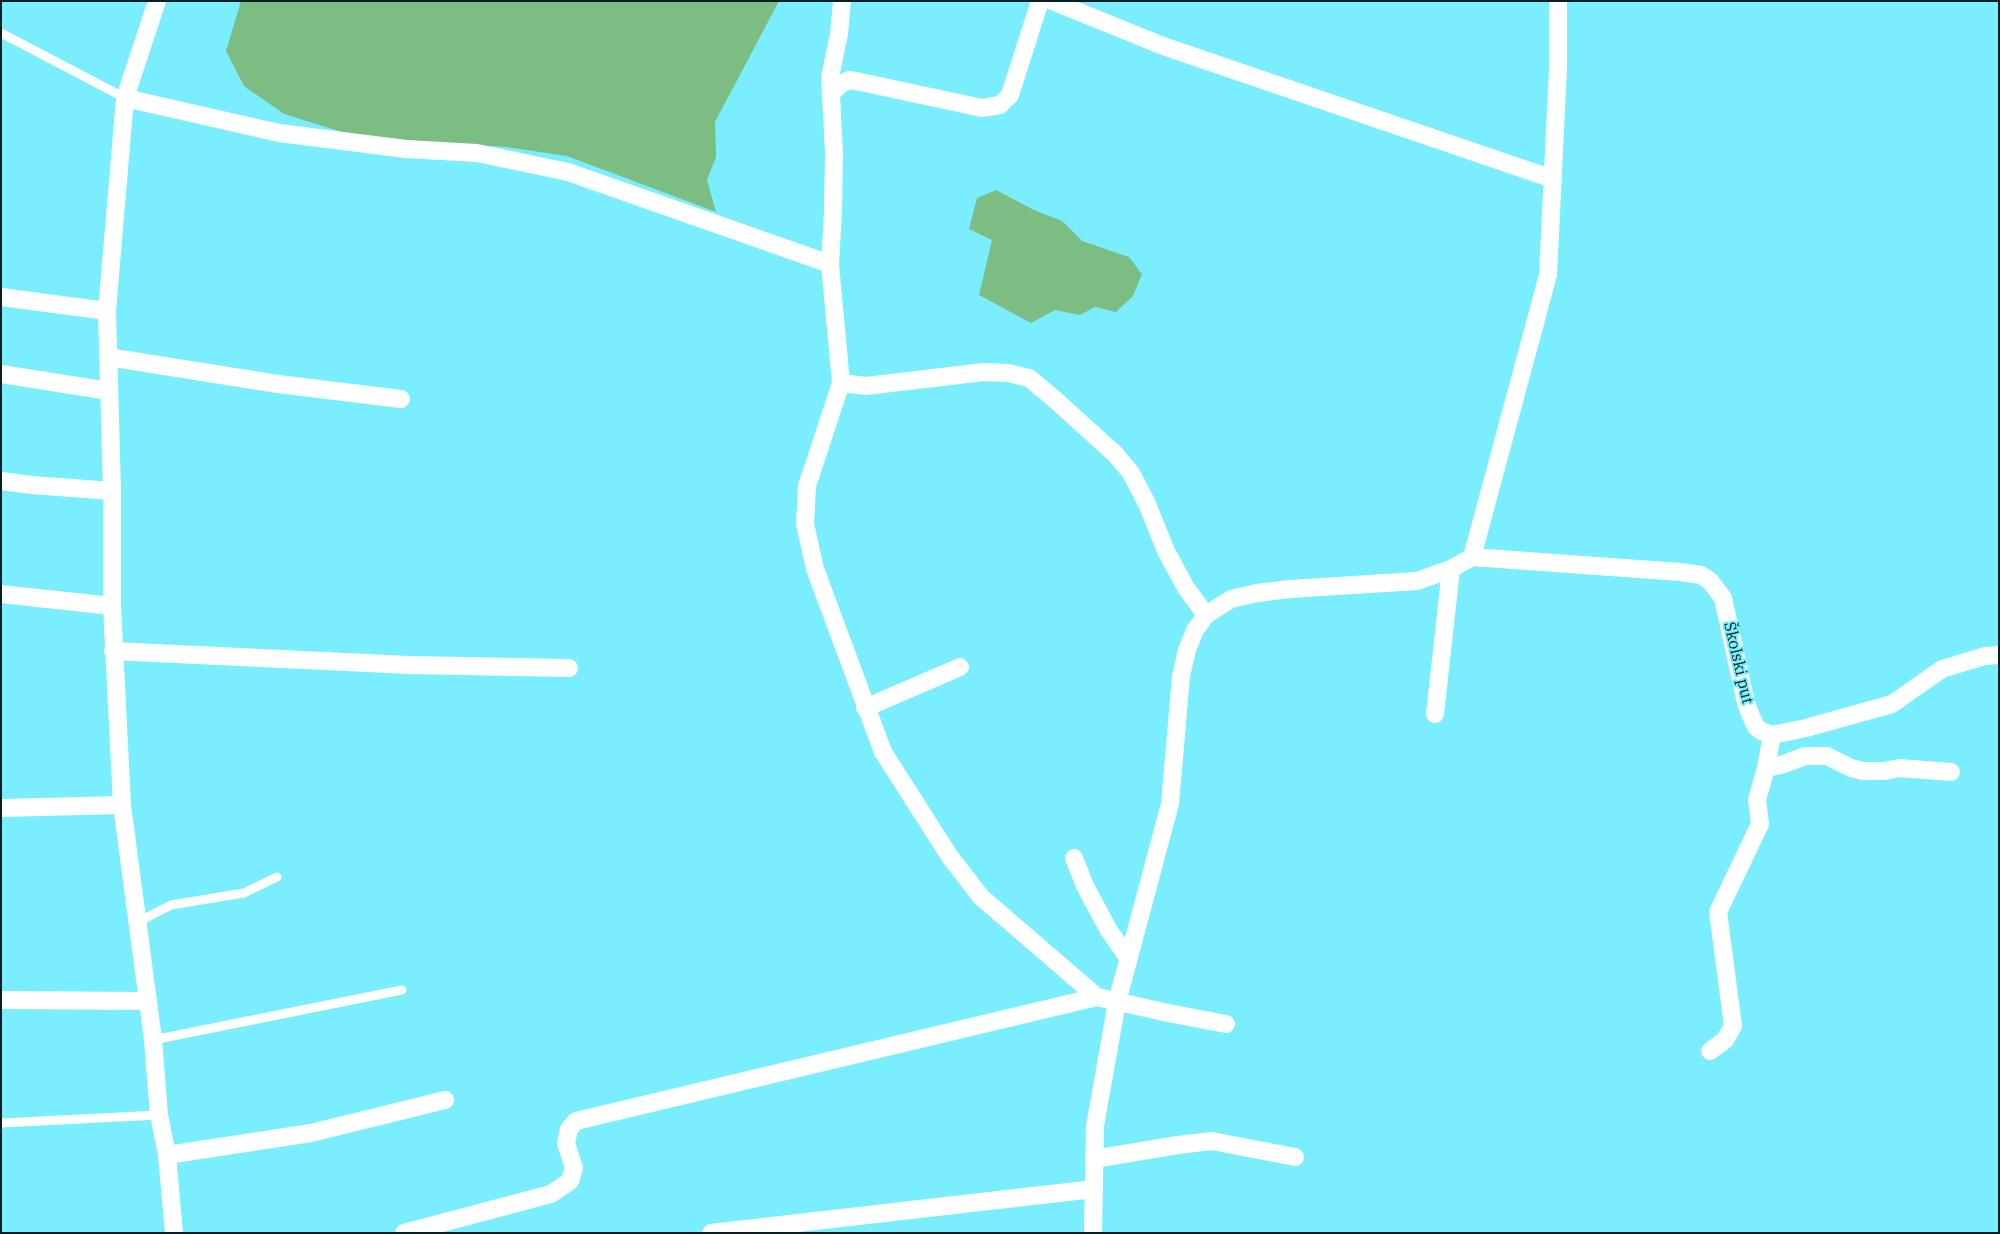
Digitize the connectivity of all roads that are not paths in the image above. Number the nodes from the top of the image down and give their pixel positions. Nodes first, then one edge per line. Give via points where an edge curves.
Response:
1 (157, 1) edge
2 (842, 1) edge
3 (1040, 1) edge
4 (1052, 1) edge
5 (1558, 1) edge
6 (1, 33) edge
7 (831, 94) junction
8 (125, 98) junction
9 (1553, 179) junction
10 (830, 264) junction
11 (1, 297) edge
12 (107, 311) junction
13 (108, 357) junction
14 (1, 374) edge
15 (841, 383) junction
16 (109, 392) junction
17 (401, 399) dead end
18 (1, 481) edge
19 (112, 492) junction
20 (1472, 557) junction
21 (1451, 569) junction
22 (1, 594) edge
23 (112, 606) junction
24 (1206, 615) junction
25 (113, 651) junction
26 (1999, 655) edge
27 (960, 667) dead end
28 (569, 668) dead end
29 (866, 708) junction
30 (1435, 714) dead end
31 (1772, 735) junction
32 (1766, 768) junction
33 (1951, 772) dead end
34 (122, 805) junction
35 (1, 808) edge
36 (1074, 858) dead end
37 (277, 878) dead end
38 (138, 922) junction
39 (1128, 958) junction
40 (402, 990) dead end
41 (1097, 997) junction
42 (1, 1000) edge
43 (148, 1001) junction
44 (1117, 1002) junction
45 (1226, 1024) dead end
46 (153, 1040) junction
47 (1710, 1051) dead end
48 (445, 1100) dead end
49 (160, 1115) junction
50 (1, 1123) edge
51 (167, 1155) junction
52 (1295, 1157) dead end
53 (1094, 1159) junction
54 (1094, 1189) junction
55 (174, 1233) edge
56 (404, 1233) edge
57 (711, 1233) edge
58 (1093, 1233) edge

1 - 8 street
2 - 7 street via 830,77
3 - 7 street via 1010,96 1000,105 982,108 849,80
4 - 9 street via 1163,46
5 - 9 street
6 - 8 lane
7 - 10 street via 834,162
8 - 10 street via 279,132 406,150 477,153 568,172
8 - 12 street
9 - 20 street via 1548,275
10 - 15 street
11 - 12 street
12 - 13 street
13 - 16 street
13 - 17 street via 278,384
14 - 16 street
15 - 24 street via 866,386 984,372 1029,378 1115,454 1131,473 1166,551 1186,588
15 - 29 street via 807,486 805,524 815,569
16 - 19 street
18 - 19 street
19 - 23 street
20 - 21 street
20 - 31 street, Školski put via 1680,572 1710,581 1723,598 1751,716 1756,727
21 - 24 street via 1417,580 1256,593 1231,599
21 - 30 street
22 - 23 street
23 - 25 street
24 - 39 street via 1195,630 1181,676 1170,804
25 - 28 street
25 - 34 street
26 - 31 street via 1942,669 1892,704
27 - 29 street
29 - 41 street via 883,752 950,857 981,897
31 - 32 street
32 - 33 street via 1813,756 1827,756 1863,770 1899,768
32 - 47 street via 1757,800 1760,824 1718,912 1733,1026 1725,1040
34 - 35 street
34 - 38 street
36 - 39 street via 1108,929
37 - 38 lane via 244,893 171,906
38 - 43 street
39 - 44 street
40 - 46 lane
41 - 44 street
41 - 56 street via 576,1121 569,1129 566,1143 574,1168 570,1181 551,1194
42 - 43 street
43 - 46 street
44 - 45 street
44 - 53 street via 1095,1126
46 - 49 street
48 - 51 street via 311,1133
49 - 50 lane
49 - 51 street
51 - 55 street
52 - 53 street via 1212,1141
53 - 54 street
54 - 57 street
54 - 58 street

